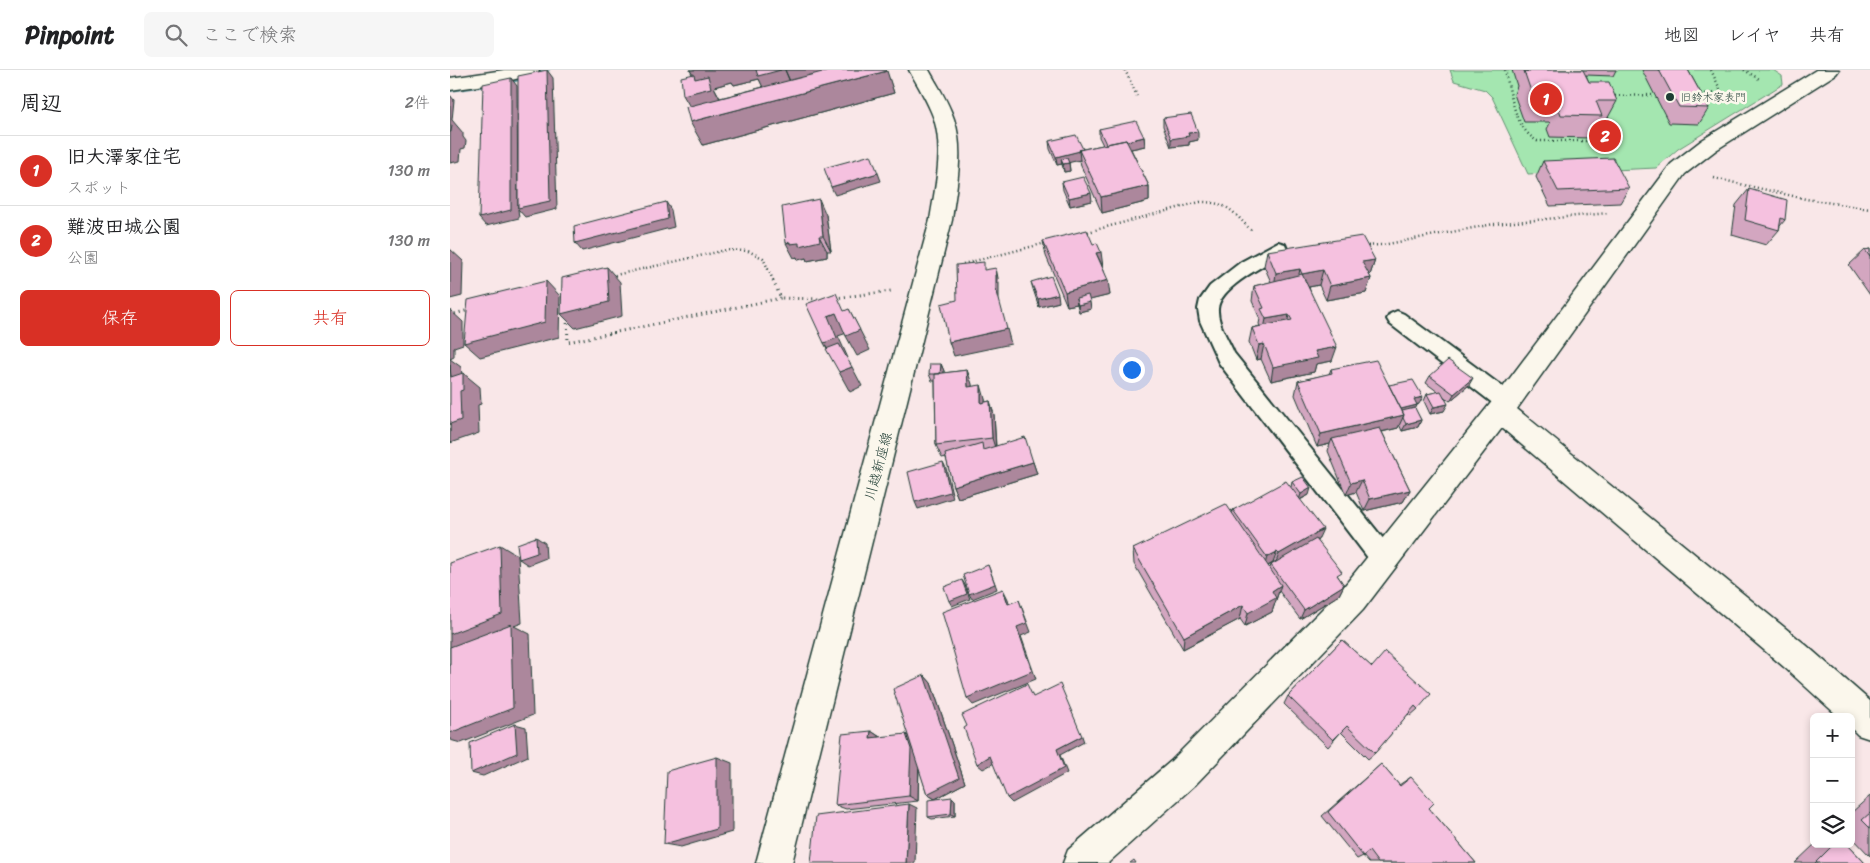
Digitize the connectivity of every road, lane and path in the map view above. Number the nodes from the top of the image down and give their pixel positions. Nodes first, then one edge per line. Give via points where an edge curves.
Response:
1 (529, 70) edge
2 (919, 70) edge
3 (1125, 70) edge
4 (1505, 70) edge
5 (1711, 70) edge
6 (1829, 70) edge
7 (450, 84) edge
8 (1722, 93) junction
9 (1694, 94) edge
10 (1653, 95) dead end
11 (1137, 96) dead end
12 (1610, 96) edge
13 (1728, 106) dead end
14 (1607, 112) edge
15 (1678, 169) junction
16 (1870, 209) edge
17 (1278, 249) edge
18 (610, 277) edge
19 (925, 286) junction
20 (781, 298) junction
21 (834, 298) edge
22 (825, 299) edge
23 (470, 310) edge
24 (450, 315) edge
25 (567, 315) edge
26 (1397, 319) dead end
27 (1503, 406) junction
28 (1384, 559) junction
29 (1870, 723) edge
30 (774, 863) edge
31 (1081, 863) edge

1 - 7 street
2 - 19 street, 川越新座線 via 936,99 946,127 949,169
3 - 11 path
4 - 14 path via 1522,129 1531,139 1595,141 1596,129 1612,127
5 - 8 path
6 - 15 street via 1709,144
8 - 9 path
8 - 13 path
10 - 12 path
15 - 16 path via 1743,186
15 - 27 street
17 - 28 lane via 1226,280 1208,307 1211,323 1226,357
18 - 20 path via 726,250 748,251 763,258
19 - 21 path
19 - 30 street, 川越新座線
20 - 22 path
20 - 25 path via 568,342
23 - 24 path
26 - 27 lane
27 - 28 street
27 - 29 street
28 - 31 street via 1352,600 1183,773

